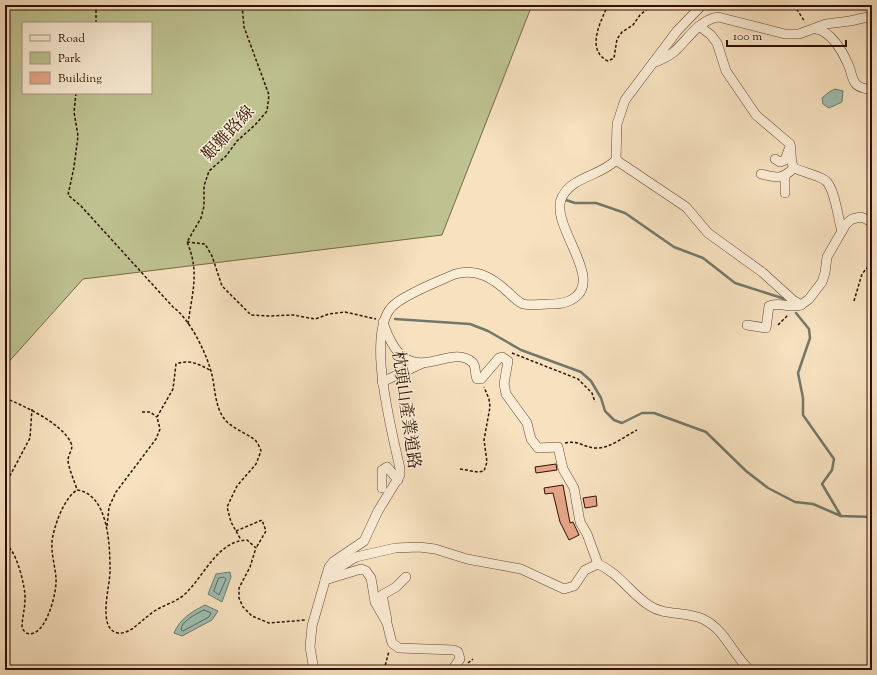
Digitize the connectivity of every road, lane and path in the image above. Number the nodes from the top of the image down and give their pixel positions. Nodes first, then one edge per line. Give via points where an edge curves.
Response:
1 (96, 5) edge
2 (242, 5) edge
3 (608, 5) edge
4 (652, 5) edge
5 (702, 5) edge
6 (794, 5) edge
7 (872, 16) edge
8 (96, 22) edge
9 (699, 26) junction
10 (813, 30) junction
11 (653, 63) junction
12 (872, 90) edge
13 (76, 94) edge
14 (790, 144) junction
15 (776, 159) dead end
16 (616, 160) junction
17 (794, 168) junction
18 (761, 174) dead end
19 (785, 176) junction
20 (785, 193) dead end
21 (872, 222) edge
22 (842, 231) junction
23 (187, 242) junction
24 (872, 262) edge
25 (854, 300) dead end
26 (798, 306) junction
27 (383, 322) junction
28 (188, 324) junction
29 (747, 325) dead end
30 (778, 325) dead end
31 (504, 358) junction
32 (421, 364) junction
33 (211, 371) junction
34 (481, 379) junction
35 (382, 382) junction
36 (5, 398) edge
37 (595, 402) dead end
38 (32, 409) junction
39 (142, 412) dead end
40 (157, 417) junction
41 (637, 430) dead end
42 (558, 447) junction
43 (460, 470) dead end
44 (398, 480) junction
45 (5, 485) edge
46 (382, 488) dead end
47 (77, 490) junction
48 (106, 528) junction
49 (236, 531) junction
50 (241, 540) junction
51 (5, 545) edge
52 (256, 548) junction
53 (598, 564) junction
54 (326, 577) junction
55 (406, 577) dead end
56 (314, 619) junction
57 (387, 623) junction
58 (392, 643) junction
59 (314, 670) edge
60 (384, 670) edge
61 (452, 670) edge
62 (497, 670) edge
63 (509, 670) edge
64 (750, 670) edge

1 - 8 path
2 - 23 path, 艱難路線 via 244,28 269,95 266,111 209,171 204,186 201,218
3 - 4 path via 598,26 596,42 598,50 608,61 614,58 617,39 622,32 633,25
5 - 11 street via 677,31
6 - 10 path
7 - 10 street via 826,24
9 - 10 street via 710,18 718,17 785,34 800,34
9 - 11 street via 674,52 665,59
9 - 14 street via 717,43 726,71 756,115
10 - 12 street via 822,30 829,35 847,62 855,83 859,87
11 - 16 street via 618,115
13 - 28 path via 74,112 78,136 68,195 181,313
14 - 15 street via 785,160 780,162
14 - 17 street
16 - 26 street via 686,207 708,233 762,272
16 - 27 street, 枕頭山產業道路 via 607,168 584,178 566,190 561,199 561,220 582,272 581,290 573,300 559,304 523,304 496,281 475,272 463,272 394,304 386,313
17 - 19 street
17 - 22 street via 818,176 831,187
18 - 19 street via 778,178
19 - 20 street
21 - 22 street via 861,216 852,219
22 - 26 street via 827,257 826,273 822,282 809,299
23 - 27 path via 205,244 222,286 251,315 292,315 315,319 345,312
23 - 28 path via 194,258 195,278
24 - 25 path via 862,274
26 - 29 street via 774,304 769,306 766,328
26 - 30 path
27 - 32 street via 397,352 412,362
27 - 35 street, 枕頭山產業道路 via 380,342
28 - 33 path via 207,356
31 - 34 street via 499,358
31 - 37 path via 508,354 514,354 566,373 586,385
31 - 42 street via 508,361 504,384 506,394 524,418 534,445 538,448
32 - 34 street via 458,357 468,358 476,367 477,379
32 - 35 street
33 - 40 path via 195,362 185,361 176,364 173,389
33 - 49 path via 223,418 242,434 256,441 261,451 256,464 236,486 227,507
34 - 43 path via 490,407 484,440 486,466 484,471 478,472
35 - 44 street, 枕頭山產業道路 via 400,469
36 - 38 path
38 - 45 path via 30,438
38 - 47 path via 54,424 72,444 68,458
39 - 40 path via 150,412
40 - 48 path via 160,429 158,434 116,492 109,507
41 - 42 path via 602,448 592,448 575,442
42 - 53 street via 563,469 574,488 580,522
44 - 46 street via 387,467 382,470
44 - 54 street, 枕頭山產業道路 via 378,511 364,541 333,562
47 - 48 path via 97,501 102,508
47 - 51 path via 70,494 63,506 52,541 56,579 53,601 44,623 37,632 31,634 22,628 25,591 15,557 11,548
48 - 50 path via 110,571 107,625 118,634 126,632 150,614 180,598 204,573 216,555
49 - 50 path
49 - 52 path via 262,520 266,531
50 - 52 path via 247,540
52 - 56 path via 239,588 239,598 243,607 252,616 269,622 285,623
53 - 54 street via 591,565 585,570 574,586 564,589 521,569 467,559 435,549 395,548 356,557
53 - 64 street via 655,609 689,614 714,626
54 - 56 street, 枕頭山產業道路
54 - 57 street via 361,569 366,571 372,578 375,602
55 - 57 street via 382,595
56 - 59 street, 枕頭山產業道路 via 310,647
57 - 58 street
58 - 60 path
58 - 61 street via 399,648 454,650 458,652 460,659
62 - 63 street

